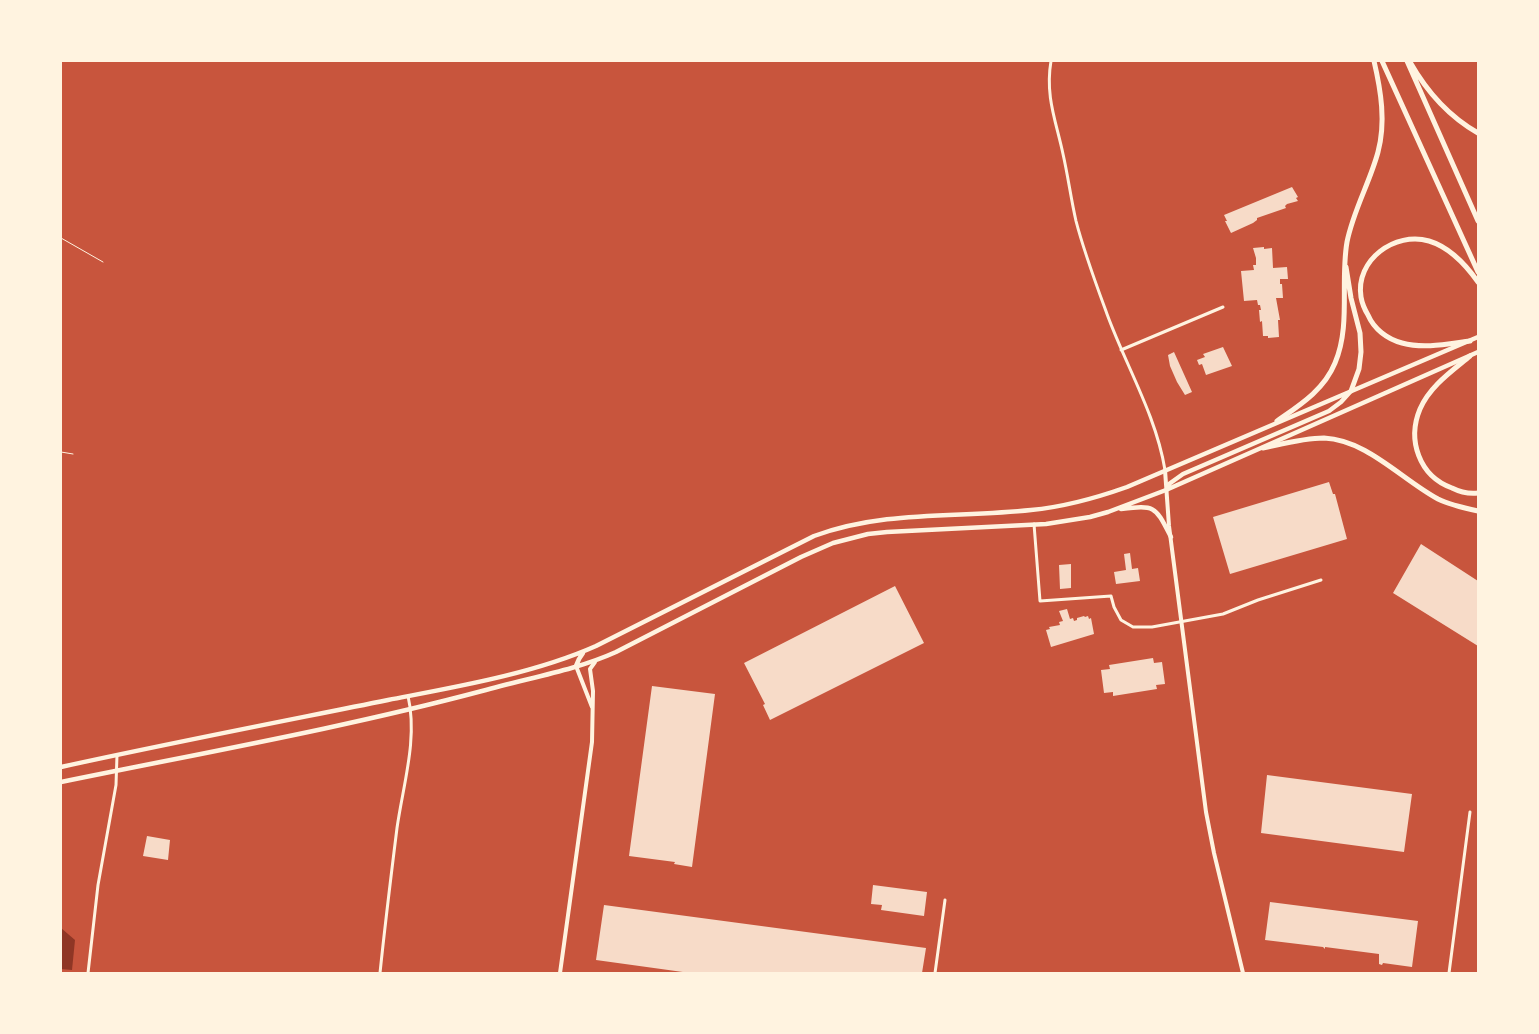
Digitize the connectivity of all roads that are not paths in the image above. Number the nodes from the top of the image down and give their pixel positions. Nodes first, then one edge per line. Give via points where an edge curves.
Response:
1 (1051, 61) edge
2 (1374, 61) edge
3 (1382, 61) edge
4 (1408, 61) edge
5 (1478, 133) edge
6 (1478, 221) edge
7 (61, 238) edge
8 (1345, 260) junction
9 (103, 262) dead end
10 (1478, 272) edge
11 (1478, 282) edge
12 (1223, 307) dead end
13 (1478, 337) edge
14 (1470, 341) junction
15 (1121, 350) junction
16 (1478, 352) edge
17 (1470, 356) junction
18 (1351, 391) junction
19 (1277, 422) junction
20 (1263, 448) junction
21 (61, 452) edge
22 (73, 454) dead end
23 (1165, 470) junction
24 (1166, 490) junction
25 (1478, 493) edge
26 (1114, 510) junction
27 (1478, 511) edge
28 (1034, 524) junction
29 (1171, 537) junction
30 (1321, 580) dead end
31 (1181, 622) junction
32 (589, 649) junction
33 (599, 659) junction
34 (576, 666) junction
35 (408, 696) junction
36 (411, 709) junction
37 (593, 709) junction
38 (117, 755) junction
39 (61, 767) edge
40 (117, 770) junction
41 (61, 782) edge
42 (1470, 812) dead end
43 (945, 900) dead end
44 (88, 973) edge
45 (380, 973) edge
46 (560, 973) edge
47 (935, 973) edge
48 (1243, 973) edge
49 (1449, 973) edge

1 - 15 street via 1048,75 1050,101 1076,219
2 - 8 highway via 1380,90 1381,135 1378,152 1351,225
3 - 10 highway
4 - 5 highway via 1439,103 1458,121
4 - 6 highway
7 - 9 lane
8 - 18 highway via 1361,352
8 - 19 highway via 1343,334 1334,364 1313,395
11 - 14 highway via 1455,256 1438,244 1410,239 1395,242 1375,255 1362,280 1361,296 1368,316 1386,337 1420,346
12 - 15 street
13 - 14 main road
14 - 18 main road
15 - 23 street via 1155,428
16 - 17 main road
17 - 20 main road
17 - 25 highway via 1428,395 1420,409 1415,435 1420,461 1432,477 1460,492
18 - 19 main road
18 - 24 main road via 1329,411 1188,471 1169,484
19 - 23 main road
20 - 24 main road
20 - 27 highway via 1322,438 1341,442 1371,454 1438,499
21 - 22 lane
23 - 24 main road
23 - 32 main road via 1112,492 1054,507 871,520 836,528 805,540
24 - 26 main road
24 - 29 main road
26 - 28 main road via 1090,517
26 - 29 main road via 1154,509
28 - 31 street via 1040,600 1111,596 1122,620 1133,626 1152,627
28 - 33 main road via 887,532 833,543
29 - 31 main road
30 - 31 street via 1223,614
31 - 48 main road via 1206,812
32 - 34 main road
32 - 35 main road via 542,665
33 - 34 main road
33 - 37 main road via 590,669
34 - 36 main road
34 - 37 main road
35 - 36 street
35 - 38 main road
36 - 40 main road
36 - 45 street via 410,748
37 - 46 main road via 592,742
38 - 39 main road
38 - 40 street
40 - 41 main road
40 - 44 street via 98,885
42 - 49 street
43 - 47 street

